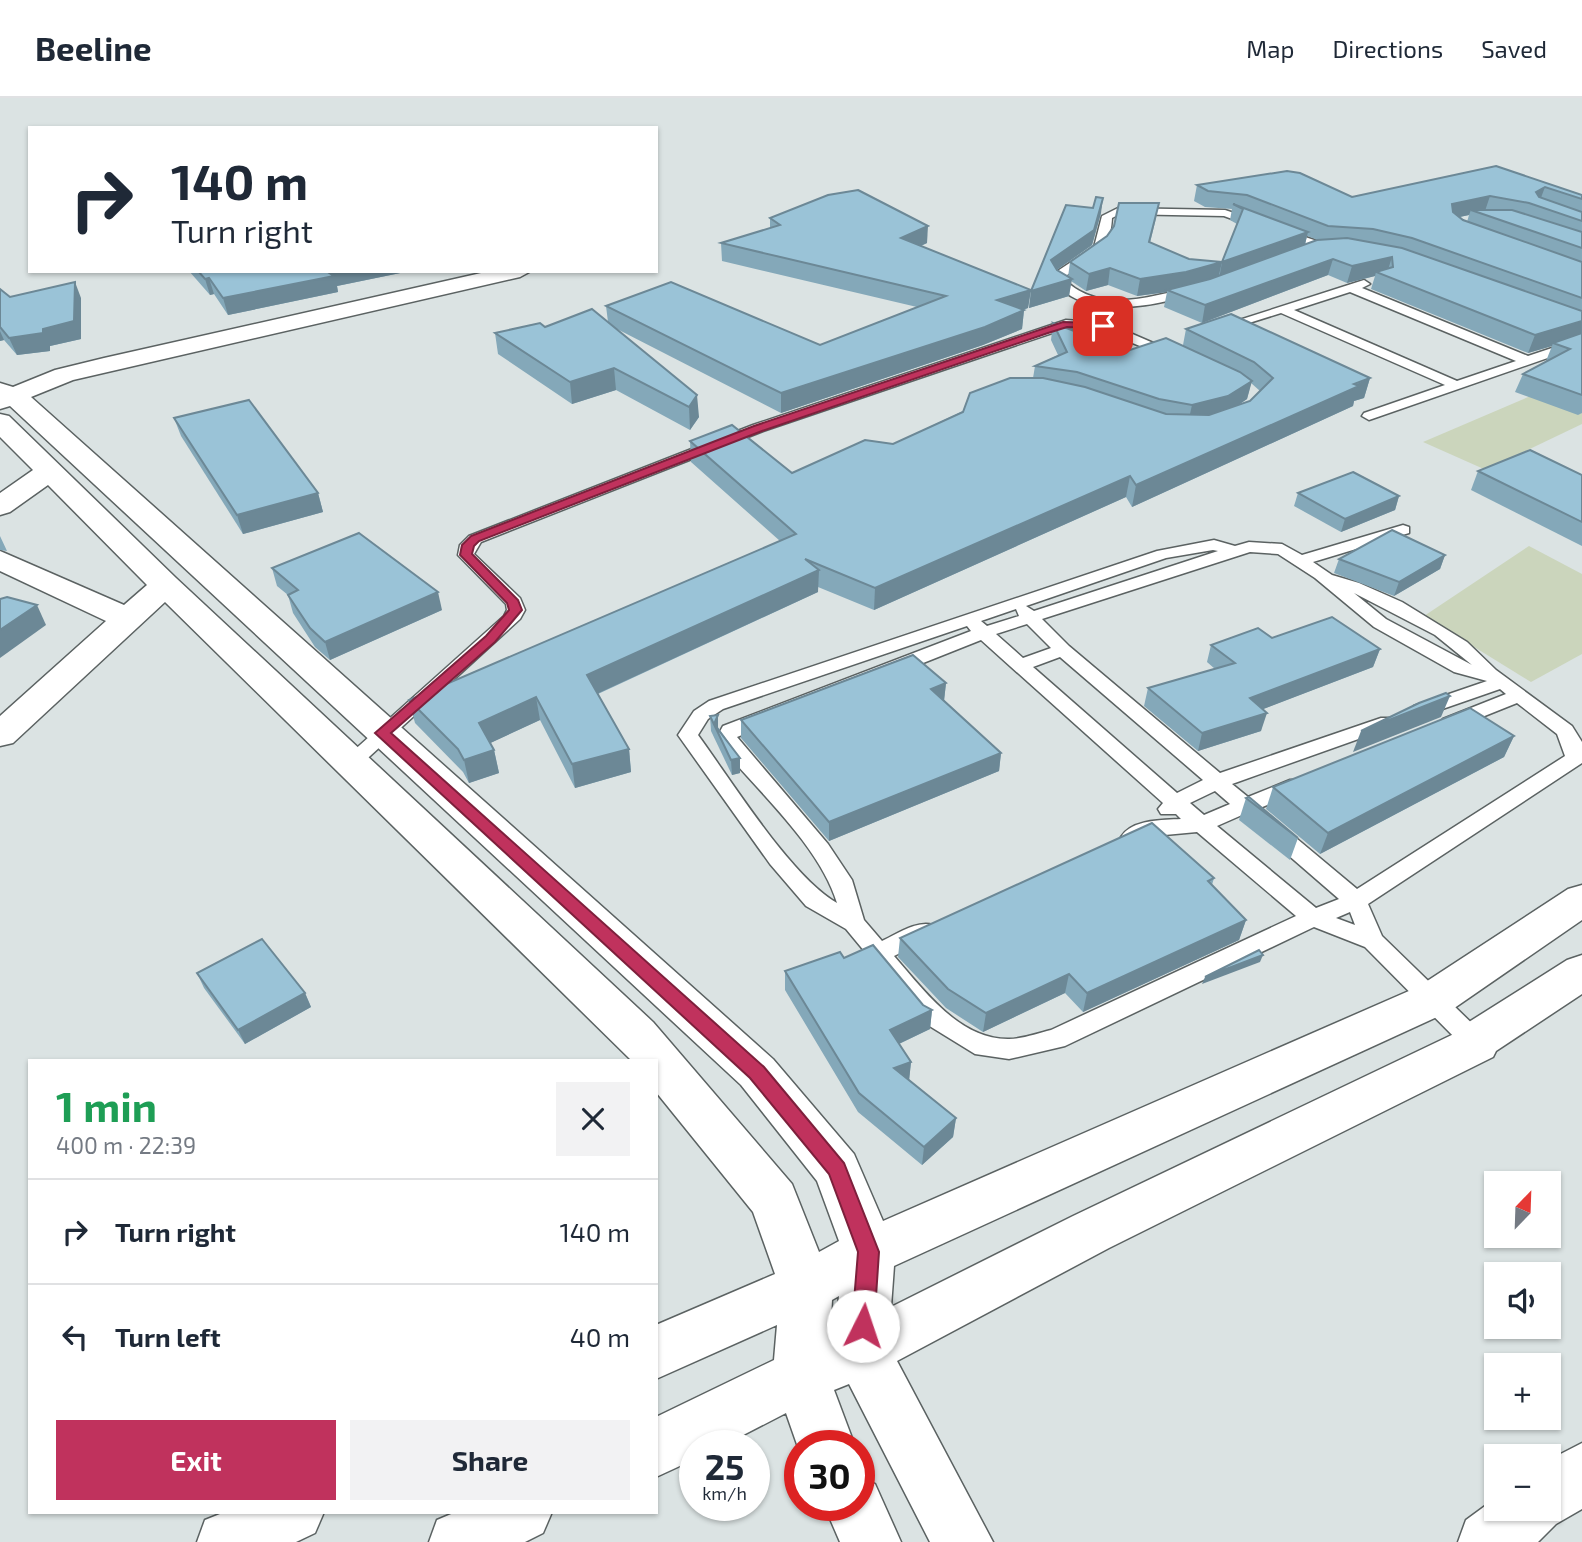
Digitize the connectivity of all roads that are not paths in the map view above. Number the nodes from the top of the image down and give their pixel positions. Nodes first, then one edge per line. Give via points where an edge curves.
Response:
1 (1321, 248) junction
2 (1349, 249) edge
3 (1296, 256) edge
4 (511, 273) edge
5 (1382, 279) edge
6 (1209, 285) edge
7 (1351, 288) junction
8 (1282, 309) junction
9 (1215, 330) edge
10 (1582, 342) edge
11 (1527, 360) junction
12 (1194, 364) edge
13 (1458, 386) junction
14 (3, 402) edge
15 (1369, 416) dead end
16 (49, 472) junction
17 (0, 506) edge
18 (1403, 530) dead end
19 (1231, 550) junction
20 (0, 560) edge
21 (1302, 560) junction
22 (41, 579) junction
23 (165, 585) junction
24 (10, 603) edge
25 (1015, 604) junction
26 (968, 618) junction
27 (1031, 618) junction
28 (128, 619) junction
29 (984, 633) junction
30 (1063, 650) junction
31 (1020, 665) junction
32 (1504, 684) junction
33 (701, 715) junction
34 (1432, 730) edge
35 (382, 733) junction
36 (0, 735) edge
37 (731, 738) junction
38 (351, 762) junction
39 (1319, 776) edge
40 (1217, 783) junction
41 (1175, 802) junction
42 (1244, 806) junction
43 (1201, 824) junction
44 (1150, 829) junction
45 (1113, 846) edge
46 (1582, 900) edge
47 (1356, 901) junction
48 (1313, 918) junction
49 (854, 923) junction
50 (939, 925) edge
51 (1373, 942) junction
52 (877, 953) junction
53 (1582, 972) edge
54 (1434, 999) junction
55 (1477, 1044) junction
56 (658, 1059) edge
57 (658, 1059) edge
58 (869, 1252) junction
59 (806, 1286) junction
60 (658, 1351) edge
61 (861, 1351) junction
62 (801, 1376) junction
63 (820, 1430) edge
64 (658, 1447) edge
65 (1582, 1472) edge
66 (1561, 1487) edge
67 (290, 1514) edge
68 (518, 1514) edge
69 (861, 1521) edge
70 (1516, 1521) edge
71 (227, 1542) edge
72 (459, 1542) edge
73 (871, 1542) edge
74 (963, 1542) edge
75 (1488, 1542) edge

1 - 2 lane
1 - 3 lane
1 - 6 lane via 1225,213 1118,212 1107,216 1098,253 1057,277 1079,294 1115,306 1144,304
4 - 14 street via 104,365
5 - 7 lane
7 - 8 lane
7 - 11 lane
8 - 9 lane
8 - 13 lane
10 - 11 lane
11 - 13 lane
12 - 35 lane via 1121,332 1086,323 1066,324 758,428 491,531 468,545 466,555 514,602 516,610
13 - 15 lane
14 - 16 street
14 - 35 street
16 - 17 street
16 - 23 street
18 - 21 lane
19 - 21 lane via 1282,549
19 - 25 lane via 1214,545 1192,547
19 - 27 lane via 1214,560
20 - 22 street
21 - 32 lane via 1380,623 1461,668
22 - 24 street
22 - 28 street
23 - 28 street
23 - 38 street
25 - 26 lane
25 - 27 lane
26 - 29 lane
26 - 33 lane via 716,705
27 - 29 lane
27 - 30 lane
28 - 36 street
29 - 31 lane
29 - 37 lane
30 - 31 lane
30 - 40 lane
31 - 41 lane
32 - 34 lane
32 - 40 lane
32 - 47 lane via 1565,730 1576,758
33 - 37 lane
33 - 49 lane via 688,735 778,859 814,901
35 - 38 lane
35 - 58 street via 757,1072 837,1170
37 - 49 lane via 841,880
38 - 56 street via 637,1034
39 - 42 lane
40 - 41 lane
40 - 42 lane
41 - 43 lane
41 - 44 lane
42 - 43 lane
42 - 47 lane
43 - 44 lane
43 - 48 lane
44 - 45 lane
46 - 54 street
47 - 48 lane
47 - 51 lane
48 - 51 lane
48 - 52 lane via 1056,1039 1009,1049 975,1044 932,1015
49 - 52 lane
50 - 52 lane
51 - 54 lane
53 - 55 street
54 - 55 lane
54 - 58 street
55 - 61 street via 1091,1232
57 - 59 street via 774,1200
58 - 59 street
58 - 61 street
59 - 60 street
59 - 62 street
61 - 62 street
61 - 74 street
62 - 63 street
62 - 64 street
65 - 66 street
67 - 71 street
68 - 72 street
69 - 73 street
70 - 75 street

